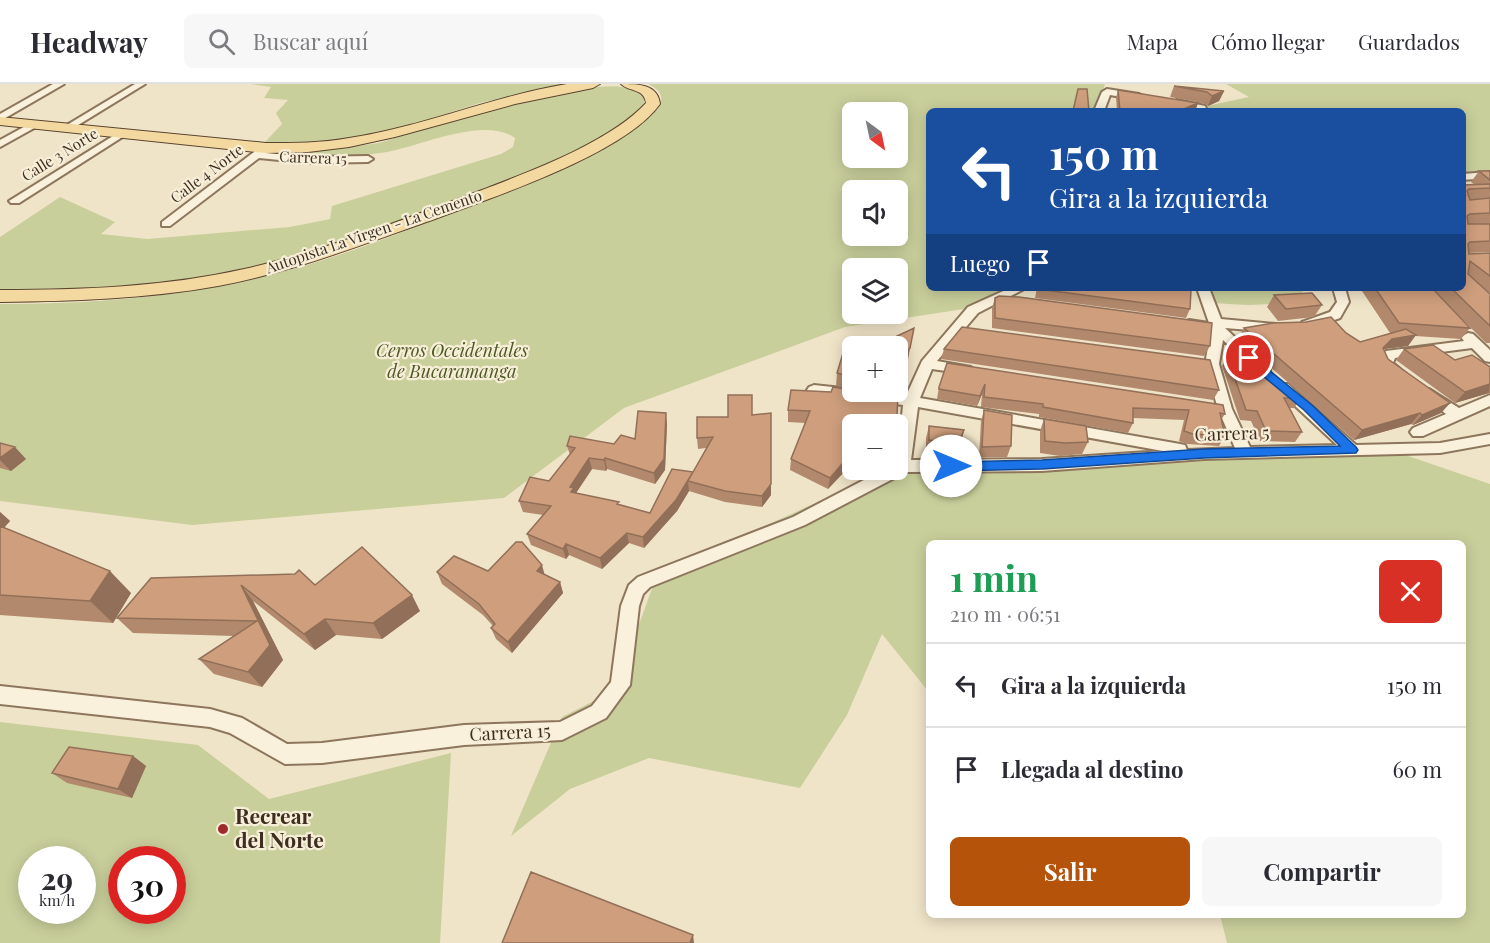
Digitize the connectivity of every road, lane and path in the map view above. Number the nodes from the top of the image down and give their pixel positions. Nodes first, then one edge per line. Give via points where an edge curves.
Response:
1 (60, 84) edge
2 (141, 84) edge
3 (593, 84) edge
4 (628, 84) edge
5 (1149, 99) edge
6 (1170, 102) edge
7 (1100, 108) edge
8 (1197, 108) edge
9 (0, 119) edge
10 (33, 125) junction
11 (67, 128) junction
12 (121, 134) junction
13 (0, 144) edge
14 (262, 152) junction
15 (368, 159) dead end
16 (1490, 175) edge
17 (1466, 177) edge
18 (15, 201) dead end
19 (166, 224) dead end
20 (1341, 291) edge
21 (1201, 292) edge
22 (1020, 295) edge
23 (0, 296) edge
24 (1171, 322) edge
25 (1217, 326) junction
26 (1459, 328) edge
27 (1474, 344) junction
28 (1490, 358) edge
29 (927, 364) junction
30 (984, 372) edge
31 (814, 390) edge
32 (1490, 399) edge
33 (910, 401) junction
34 (1458, 415) junction
35 (908, 420) edge
36 (1490, 439) edge
37 (1440, 448) junction
38 (1352, 450) junction
39 (1204, 454) junction
40 (1245, 454) junction
41 (908, 466) edge
42 (877, 480) edge
43 (0, 696) edge

1 - 9 street
2 - 11 street, Calle 3 Norte
3 - 14 main road via 491,104 362,142
4 - 23 main road, Autopista La Virgen - La Cemento via 650,93 653,104 602,142 534,175 336,248 261,271 180,286 94,294
5 - 7 street via 1107,92
6 - 8 street
9 - 10 main road
10 - 11 main road
10 - 13 street
11 - 12 main road
12 - 14 main road
12 - 18 street, Calle 3 Norte
14 - 15 street, Carrera 15 via 310,160
14 - 19 street, Calle 4 Norte
16 - 17 street
20 - 25 street via 1343,302 1335,315 1313,324 1274,328
21 - 25 street
22 - 29 street via 997,299 973,310 961,331
24 - 25 street
25 - 38 street via 1234,346
25 - 40 street via 1206,363 1219,408
26 - 27 street
27 - 28 street
27 - 34 street via 1391,354 1385,359 1387,365
29 - 30 street
29 - 33 street
31 - 33 street
32 - 34 street
33 - 35 street
33 - 39 street
34 - 37 street via 1418,432
36 - 37 street, Carrera 5
37 - 38 street, Carrera 5
38 - 40 street, Carrera 5
39 - 40 street, Carrera 5
39 - 41 street, Carrera 5 via 1042,465
42 - 43 street, Carrera 15 via 799,521 644,582 635,590 630,606 620,685 599,712 562,731 464,735 285,754 235,725 210,718

